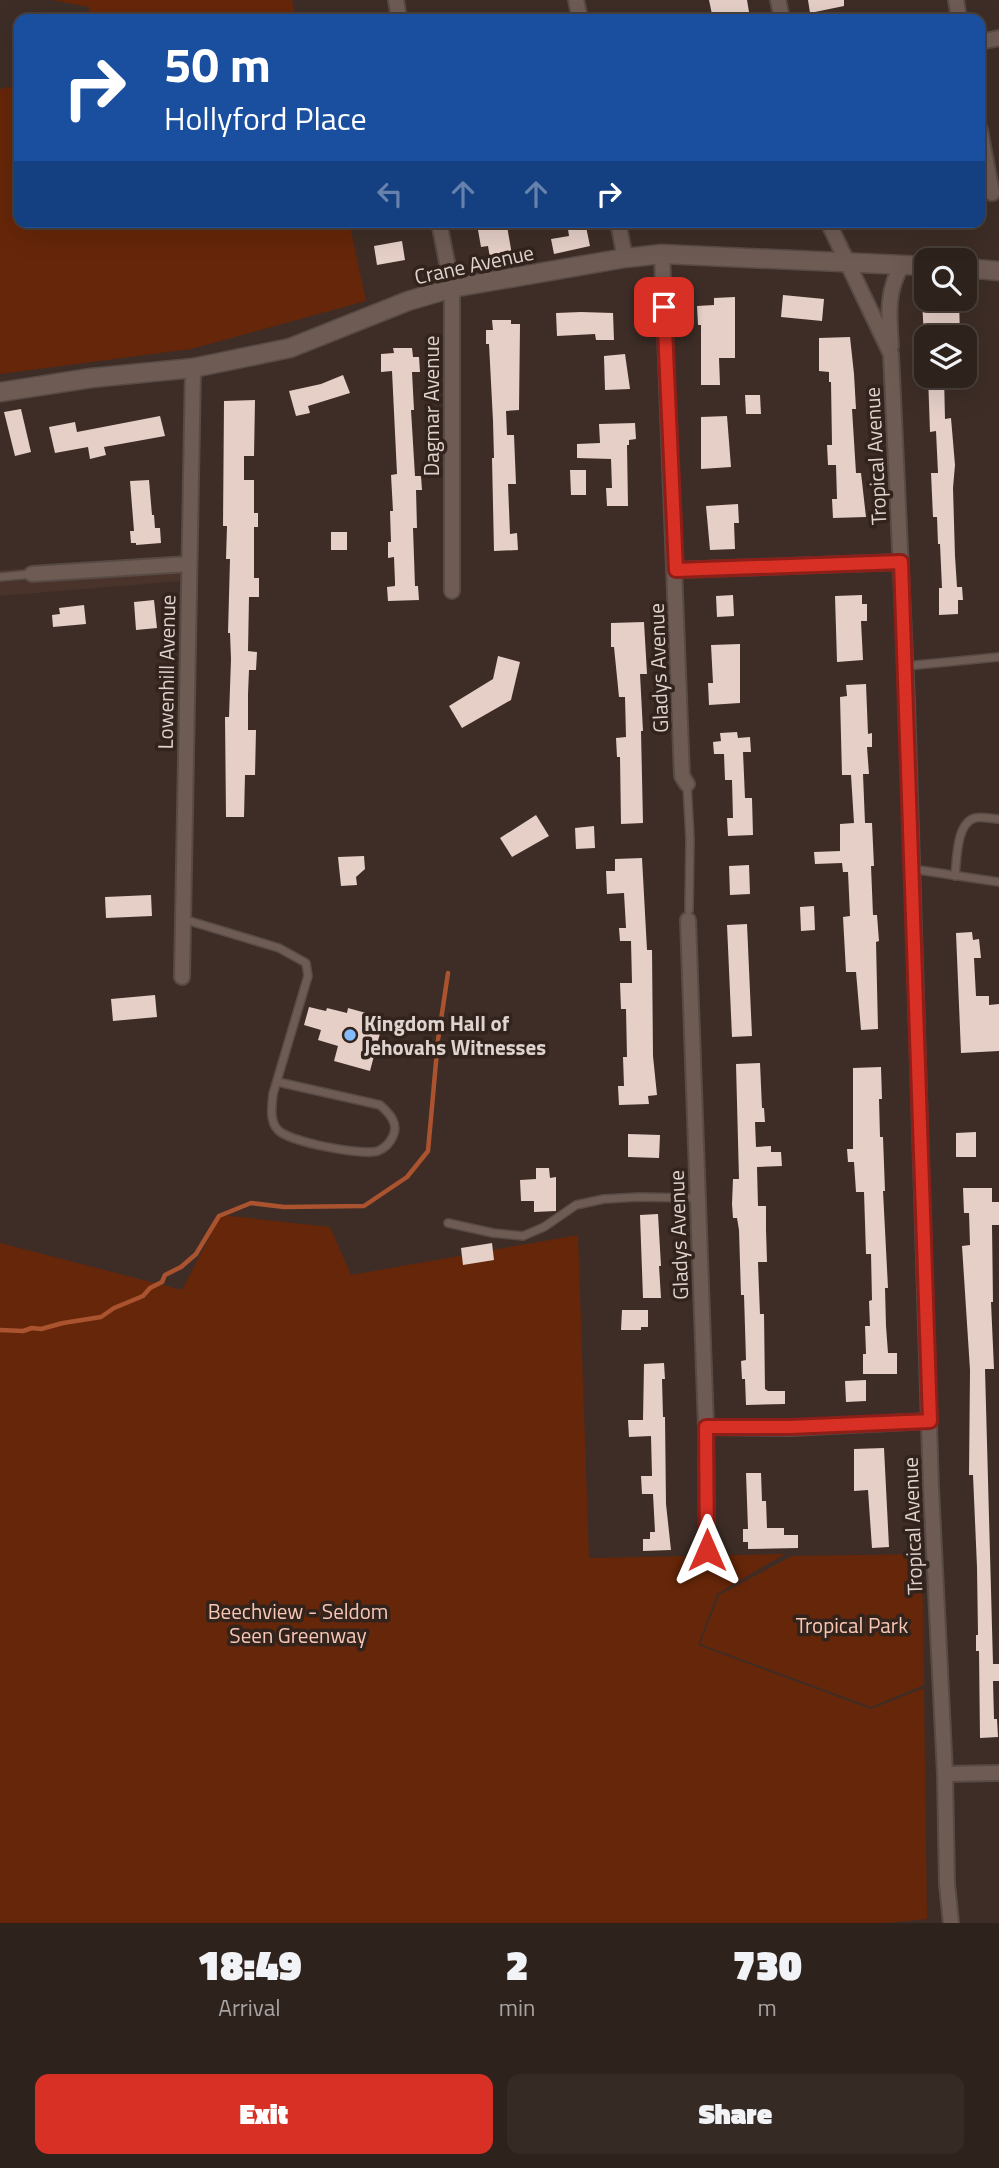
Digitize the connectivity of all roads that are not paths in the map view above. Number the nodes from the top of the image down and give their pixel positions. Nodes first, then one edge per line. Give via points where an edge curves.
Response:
1 (985, 156) edge
2 (992, 193) dead end
3 (440, 228) edge
4 (619, 228) edge
5 (831, 228) edge
6 (662, 254) junction
7 (625, 258) junction
8 (845, 261) junction
9 (903, 264) junction
10 (914, 265) edge
11 (977, 269) edge
12 (999, 271) edge
13 (452, 288) junction
14 (891, 354) junction
15 (193, 368) junction
16 (0, 392) edge
17 (901, 562) junction
18 (189, 564) junction
19 (676, 570) junction
20 (32, 574) joint
21 (0, 577) edge
22 (452, 591) dead end
23 (999, 657) edge
24 (905, 667) junction
25 (687, 784) joint
26 (999, 819) edge
27 (912, 869) junction
28 (955, 876) junction
29 (999, 882) edge
30 (688, 915) joint
31 (182, 918) junction
32 (182, 977) dead end
33 (278, 1082) junction
34 (698, 1198) junction
35 (448, 1223) dead end
36 (930, 1421) junction
37 (706, 1427) junction
38 (707, 1550) dead end
39 (999, 1773) edge
40 (945, 1774) junction
41 (951, 1923) edge

1 - 2 street
3 - 13 street, Dagmar Avenue
4 - 7 street
5 - 8 street, Tropical Avenue
6 - 7 street, Crane Avenue
6 - 8 street, Crane Avenue
6 - 19 street, Gladys Avenue
7 - 13 street, Crane Avenue
8 - 9 street, Crane Avenue
8 - 14 street, Tropical Avenue
9 - 10 street, Crane Avenue
9 - 14 street, Tropical Avenue via 895,275 889,302
11 - 12 street
13 - 15 street, Crane Avenue via 290,348
13 - 22 street, Dagmar Avenue
14 - 17 street, Tropical Avenue
15 - 16 street, Crane Avenue
15 - 18 street, Lowenhill Avenue
17 - 19 street
17 - 24 street, Tropical Avenue
18 - 20 street
18 - 31 street, Lowenhill Avenue
19 - 25 street, Gladys Avenue via 682,776
20 - 21 lane
23 - 24 lane
24 - 27 street, Tropical Avenue
25 - 30 lane, Gladys Avenue
26 - 28 lane via 975,818 965,825
27 - 28 lane
27 - 36 street, Tropical Avenue
28 - 29 lane
30 - 34 street, Gladys Avenue
31 - 32 street, Lowenhill Avenue
31 - 33 lane via 279,948 306,963 308,976
33 - 33 lane via 271,1113 277,1130 292,1139 364,1153 389,1144 395,1131 392,1115 380,1105
34 - 35 lane via 604,1199 576,1205 523,1236
34 - 37 street, Gladys Avenue
36 - 37 street
36 - 40 street, Tropical Avenue
37 - 38 street, Gladys Avenue
39 - 40 street
40 - 41 street, Tropical Avenue

